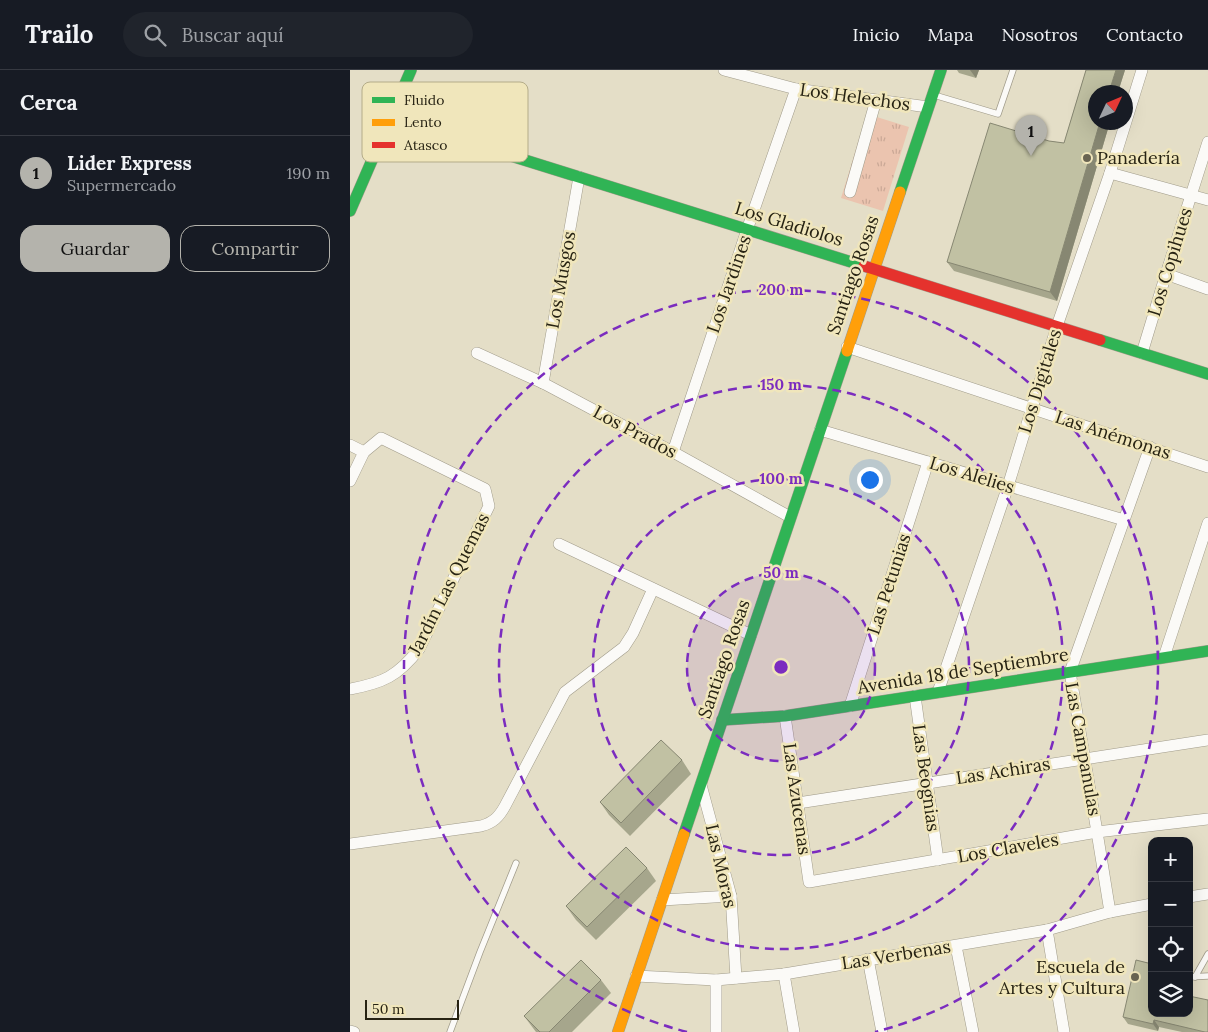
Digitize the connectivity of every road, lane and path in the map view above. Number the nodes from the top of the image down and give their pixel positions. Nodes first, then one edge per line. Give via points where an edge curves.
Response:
1 (411, 70) edge
2 (724, 70) edge
3 (941, 70) edge
4 (1013, 70) edge
5 (1142, 70) edge
6 (406, 82) edge
7 (796, 89) junction
8 (932, 94) junction
9 (876, 100) junction
10 (928, 108) junction
11 (1208, 142) edge
12 (528, 161) edge
13 (371, 162) edge
14 (1110, 173) junction
15 (579, 177) junction
16 (850, 192) dead end
17 (1191, 195) junction
18 (1208, 200) edge
19 (350, 211) edge
20 (747, 230) junction
21 (874, 269) junction
22 (1166, 274) junction
23 (1208, 289) edge
24 (1057, 326) junction
25 (847, 347) junction
26 (477, 353) dead end
27 (1142, 353) junction
28 (1208, 374) edge
29 (543, 382) junction
30 (1032, 408) junction
31 (820, 430) junction
32 (350, 445) edge
33 (1150, 447) junction
34 (364, 452) junction
35 (673, 452) junction
36 (928, 462) junction
37 (1208, 467) edge
38 (350, 481) edge
39 (1008, 486) junction
40 (790, 518) junction
41 (1124, 520) junction
42 (1208, 523) edge
43 (559, 544) dead end
44 (653, 589) junction
45 (751, 635) junction
46 (1208, 651) edge
47 (1164, 657) junction
48 (1070, 672) junction
49 (350, 689) edge
50 (938, 692) junction
51 (915, 696) junction
52 (850, 706) junction
53 (785, 716) junction
54 (722, 720) junction
55 (1208, 740) edge
56 (1085, 759) junction
57 (926, 783) junction
58 (700, 785) junction
59 (798, 803) junction
60 (1208, 819) edge
61 (1097, 832) junction
62 (350, 844) edge
63 (938, 860) junction
64 (516, 863) dead end
65 (809, 882) joint
66 (1208, 894) edge
67 (731, 896) junction
68 (1193, 896) edge
69 (662, 900) junction
70 (1148, 905) edge
71 (1110, 912) junction
72 (1047, 930) junction
73 (956, 946) junction
74 (1208, 954) edge
75 (868, 959) junction
76 (784, 974) junction
77 (636, 976) junction
78 (1193, 976) edge
79 (1208, 976) edge
80 (1193, 977) edge
81 (736, 978) junction
82 (716, 980) junction
83 (350, 1031) edge
84 (354, 1032) edge
85 (450, 1032) edge
86 (618, 1032) edge
87 (716, 1032) edge
88 (794, 1032) edge
89 (882, 1032) edge
90 (973, 1032) edge
91 (1064, 1032) edge

1 - 6 street
2 - 7 street, Los Helechos
3 - 8 street, Santiago Rosas
4 - 8 lane via 998,114
5 - 14 street, Los Digitales
7 - 9 street, Los Helechos
7 - 20 street, Los Jardines
8 - 10 street, Santiago Rosas
9 - 10 street, Los Helechos
9 - 16 street
10 - 21 street, Santiago Rosas
11 - 17 street, Los Copihues
12 - 15 street, Los Gladiolos
13 - 19 street
14 - 17 street
14 - 24 street, Los Digitales
15 - 20 street, Los Gladiolos
15 - 29 street, Los Musgos
17 - 18 street
17 - 22 street, Los Copihues
20 - 21 street, Los Gladiolos
20 - 35 street, Los Jardines
21 - 24 street, Los Gladiolos
21 - 25 street, Santiago Rosas
22 - 23 street
22 - 27 street, Los Copihues
24 - 27 street, Los Gladiolos
24 - 30 street, Los Digitales
25 - 30 street, Las Anémonas
25 - 31 street, Santiago Rosas
26 - 29 street, Los Prados
27 - 28 street, Los Gladiolos
29 - 35 street, Los Prados
30 - 33 street, Las Anémonas
30 - 39 street, Los Digitales
31 - 36 street, Los Alelies
31 - 40 street, Santiago Rosas
32 - 34 street
33 - 37 street, Las Anémonas
33 - 41 street, Las Campanulas
34 - 38 street
34 - 49 street, Jardín Las Quemas via 380,438 484,489 489,506 419,649 393,674 373,684
35 - 40 street, Los Prados
36 - 39 street, Los Alelies
36 - 52 street, Las Petunias
39 - 41 street, Los Alelies
39 - 50 street, Los Digitales
40 - 45 street, Santiago Rosas
41 - 48 street, Las Campanulas
42 - 47 street
43 - 44 street
44 - 45 street
44 - 62 street via 624,647 565,692 494,821 481,826
45 - 54 street, Santiago Rosas
46 - 47 street, Avenida 18 de Septiembre
47 - 48 street, Avenida 18 de Septiembre
48 - 50 street, Avenida 18 de Septiembre
48 - 56 street, Las Campanulas
50 - 51 street, Avenida 18 de Septiembre
51 - 52 street, Avenida 18 de Septiembre
51 - 57 street, Las Beognias
52 - 53 street, Avenida 18 de Septiembre
53 - 54 street, Avenida 18 de Septiembre
53 - 59 street, Las Azucenas
54 - 58 street, Santiago Rosas
55 - 56 street, Las Achiras
56 - 57 street, Las Achiras
56 - 61 street, Las Campanulas
57 - 59 street, Las Achiras
57 - 63 street, Las Beognias
58 - 67 street, Las Moras
58 - 69 street, Santiago Rosas
59 - 65 street, Las Azucenas
60 - 61 street, Los Claveles
61 - 63 street, Los Claveles
61 - 71 street, Las Campanulas
63 - 65 street, Los Claveles
64 - 85 lane
66 - 68 street
67 - 69 street
67 - 81 street, Las Moras
69 - 77 street, Santiago Rosas
70 - 71 street, Las Verbenas
71 - 72 street, Las Verbenas
72 - 73 street, Las Verbenas
72 - 91 street
73 - 75 street, Las Verbenas
73 - 90 street
74 - 78 lane
75 - 76 street, Las Verbenas
75 - 89 street
76 - 81 street, Las Verbenas
76 - 88 street
77 - 82 street, Las Verbenas
77 - 86 street, Santiago Rosas
79 - 80 lane
81 - 82 street, Las Verbenas
82 - 87 street
83 - 84 street

